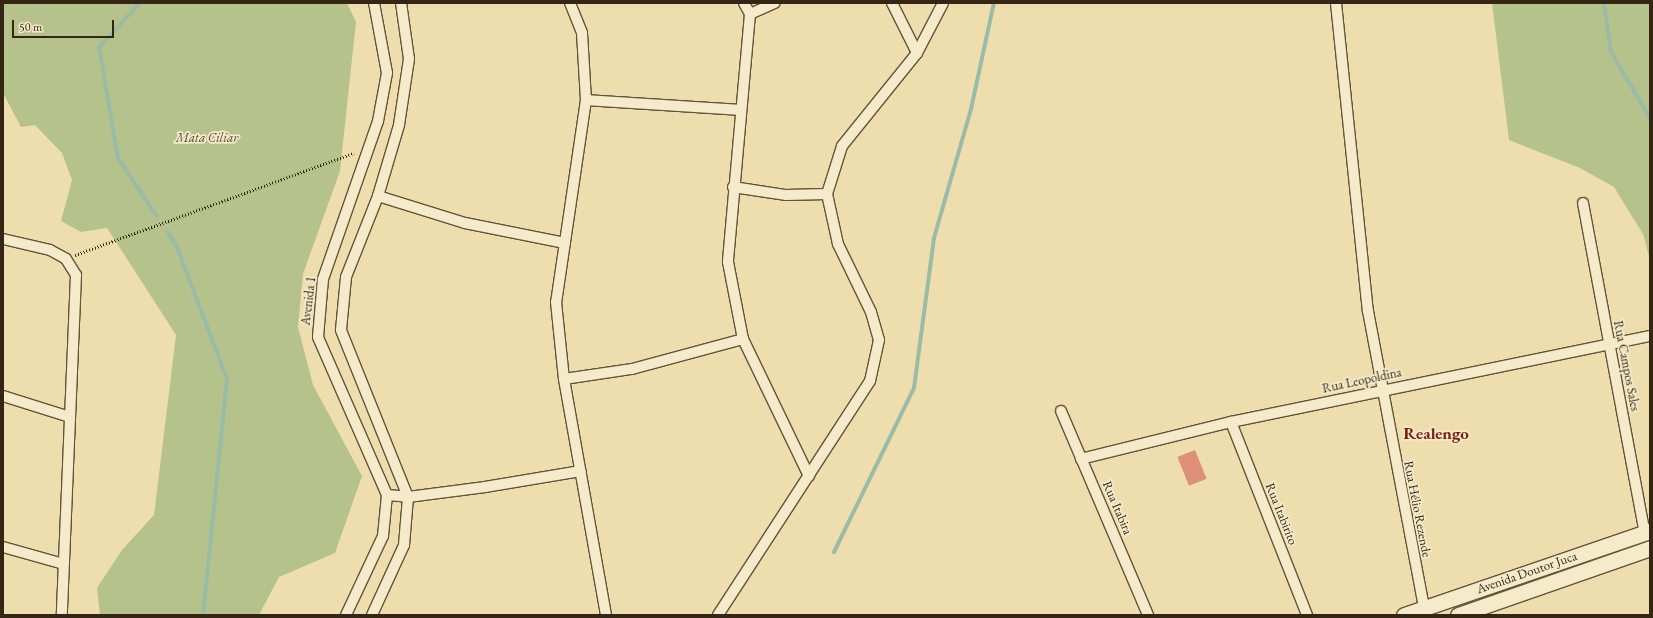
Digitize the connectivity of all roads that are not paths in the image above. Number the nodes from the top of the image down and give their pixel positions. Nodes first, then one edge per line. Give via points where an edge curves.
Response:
1 (374, 3) edge
2 (401, 3) edge
3 (570, 3) edge
4 (744, 3) edge
5 (775, 3) edge
6 (892, 3) edge
7 (943, 3) edge
8 (1336, 3) edge
9 (750, 14) junction
10 (917, 53) junction
11 (586, 100) junction
12 (742, 110) junction
13 (733, 187) junction
14 (827, 194) junction
15 (378, 196) junction
16 (1583, 203) dead end
17 (3, 239) edge
18 (565, 243) junction
19 (1650, 336) edge
20 (743, 339) junction
21 (1609, 345) junction
22 (564, 379) junction
23 (1381, 390) junction
24 (3, 396) edge
25 (1061, 411) dead end
26 (70, 417) junction
27 (1231, 422) junction
28 (1081, 459) junction
29 (581, 471) junction
30 (809, 476) junction
31 (387, 495) junction
32 (408, 497) junction
33 (1647, 532) edge
34 (3, 547) edge
35 (1650, 548) edge
36 (64, 564) junction
37 (1424, 608) junction
38 (62, 615) edge
39 (346, 615) edge
40 (372, 615) edge
41 (606, 615) edge
42 (718, 615) edge
43 (1148, 615) edge
44 (1307, 615) edge
45 (1404, 615) edge
46 (1458, 615) edge

1 - 31 street, Avenida 1 via 387,73 369,148 323,279 318,337
2 - 15 street via 409,59 399,125
3 - 11 street via 582,33
4 - 9 street
5 - 9 street
6 - 10 street
7 - 10 street
8 - 23 street, Rua Hélio Rezende via 1368,311
9 - 12 street
10 - 14 street via 842,146
11 - 12 street
11 - 18 street
12 - 13 street
13 - 14 street via 786,195
13 - 20 street via 728,262
14 - 30 street via 838,244 871,312 879,340 870,381
15 - 18 street via 465,223
15 - 32 street via 346,277 341,330
16 - 21 street, Rua Campos Sales
17 - 26 street via 50,250 66,259 76,276
18 - 22 street via 556,302
19 - 21 street, Rua Leopoldina
20 - 22 street via 632,369
20 - 30 street
21 - 23 street, Rua Leopoldina
21 - 33 street, Rua Campos Sales
22 - 29 street
23 - 27 street, Rua Leopoldina
23 - 37 street, Rua Hélio Rezende
24 - 26 street
25 - 28 street, Rua Itabira
26 - 36 street
27 - 28 street, Rua Leopoldina
27 - 44 street, Rua Itabirito
28 - 43 street, Rua Itabira
29 - 32 street
29 - 41 street
30 - 42 street
31 - 32 street
31 - 39 street, Avenida 1 via 383,536
32 - 40 street via 404,545
33 - 37 main road, Avenida Doutor Juca
34 - 36 street
35 - 46 main road, Avenida Doutor Juca
36 - 38 street
37 - 45 main road, Avenida Doutor Juca

